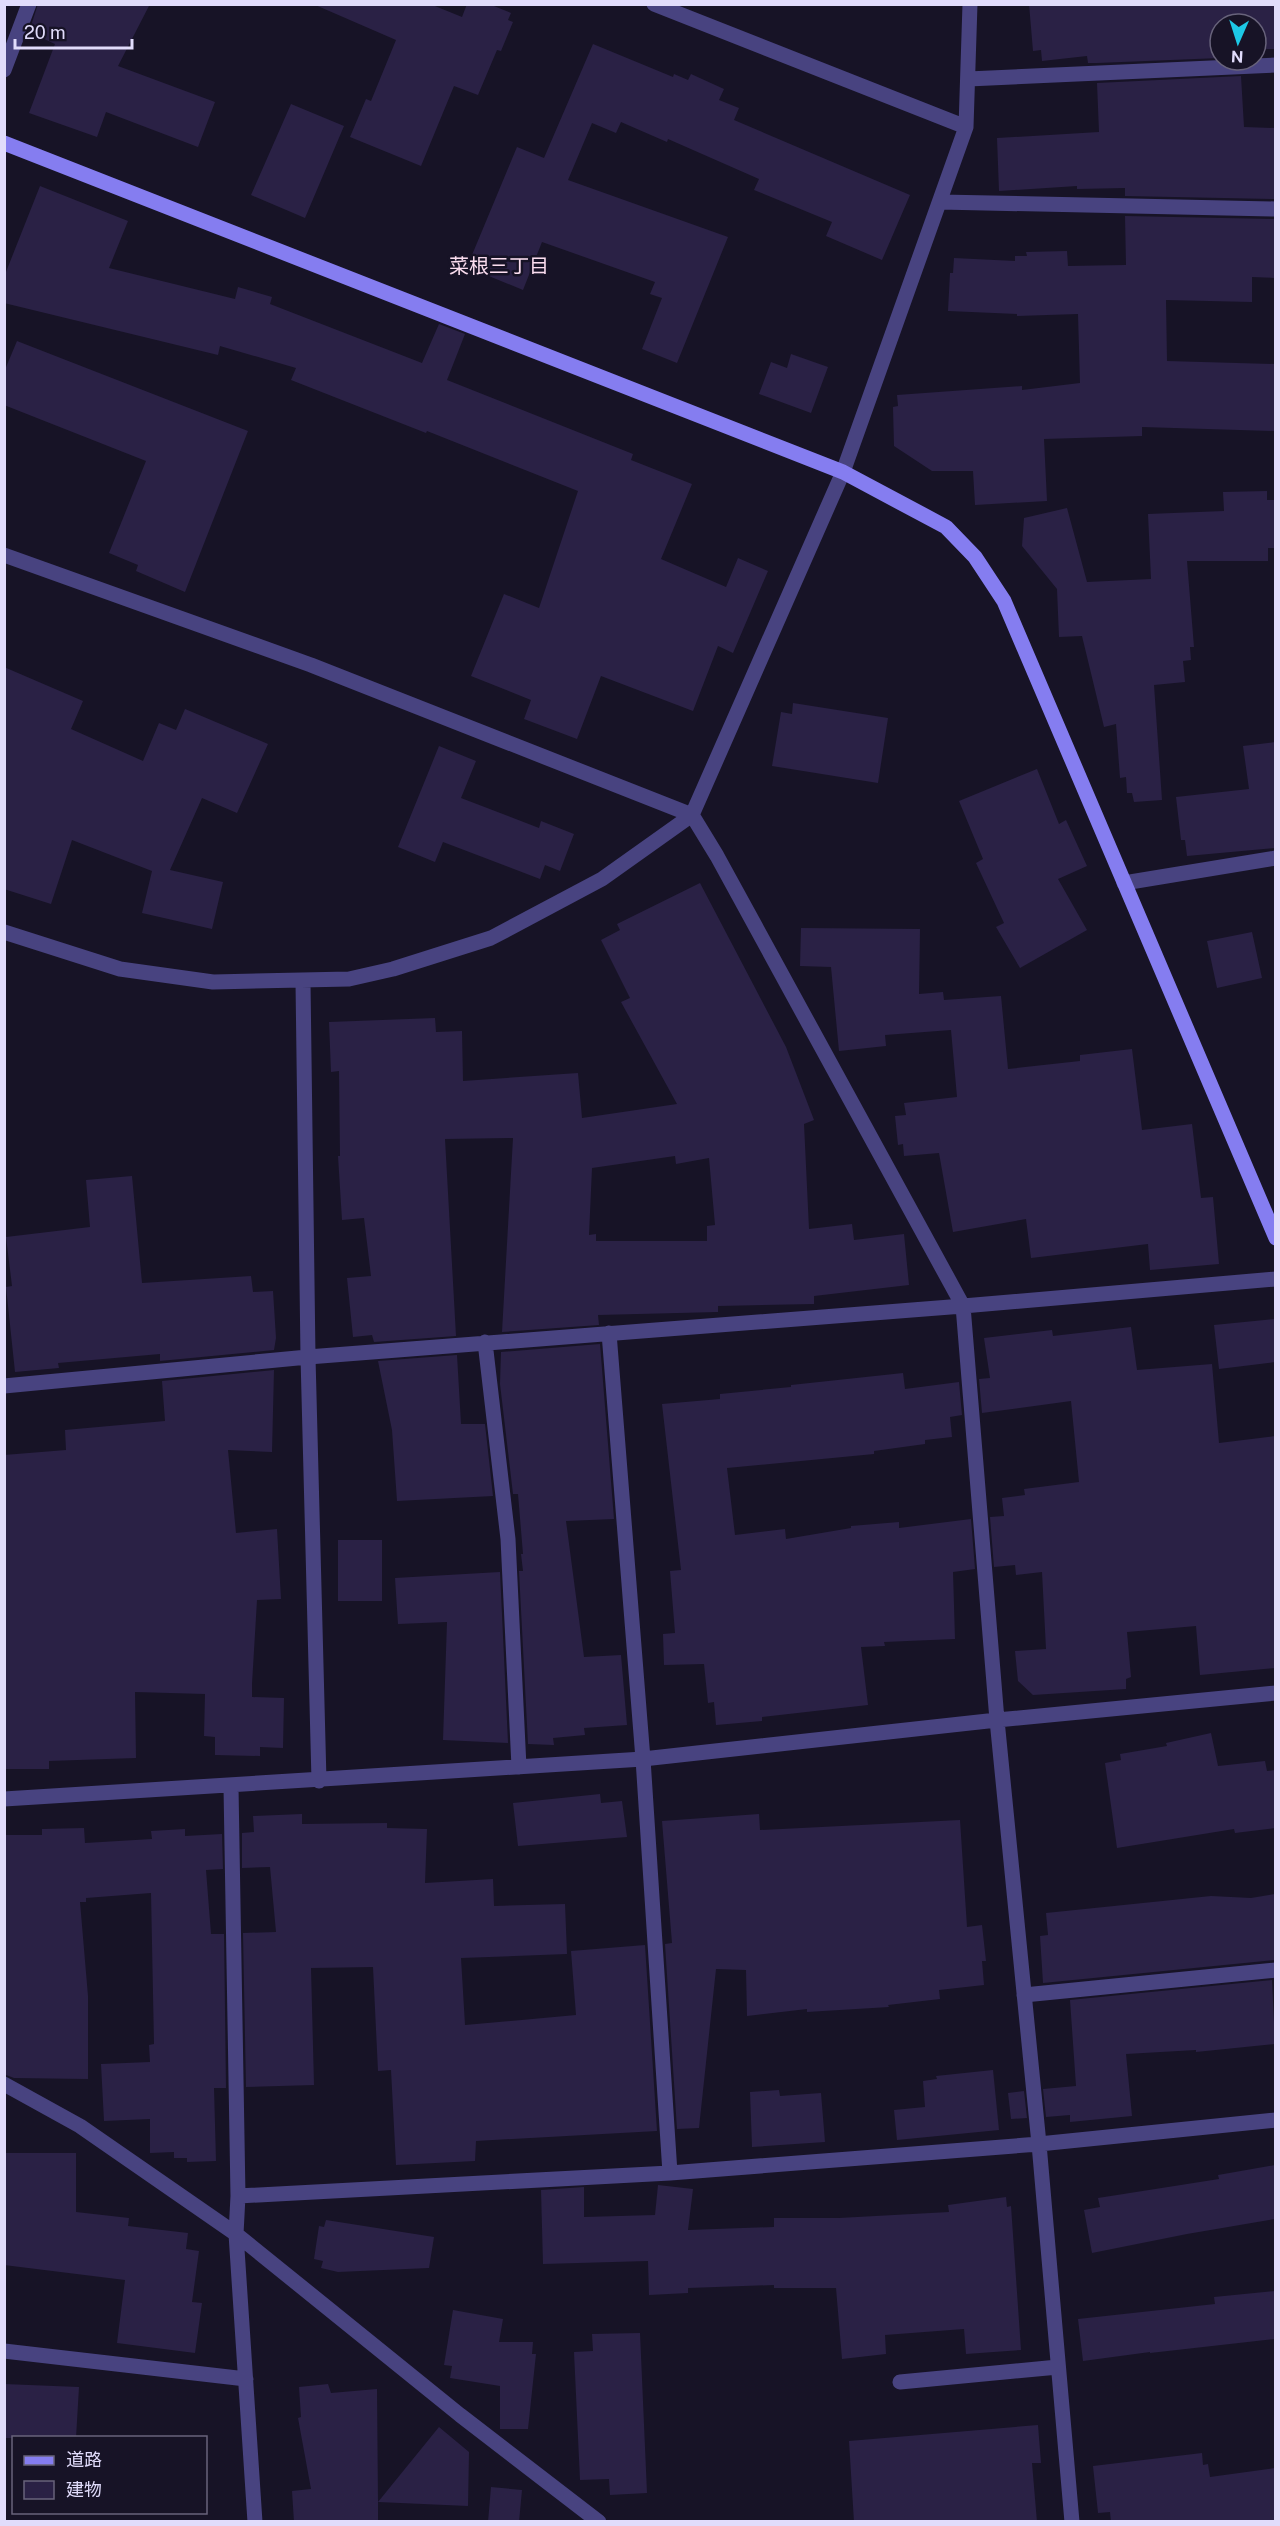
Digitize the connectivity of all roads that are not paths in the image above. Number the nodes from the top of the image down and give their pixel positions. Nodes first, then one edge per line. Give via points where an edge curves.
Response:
1 (29, 4) edge
2 (654, 4) edge
3 (970, 4) edge
4 (1275, 65) edge
5 (4, 70) edge
6 (968, 79) junction
7 (966, 127) junction
8 (4, 143) edge
9 (940, 202) junction
10 (1275, 208) edge
11 (843, 472) junction
12 (4, 555) edge
13 (692, 815) junction
14 (1275, 858) edge
15 (1124, 883) junction
16 (4, 932) edge
17 (303, 982) junction
18 (1275, 1238) edge
19 (1275, 1279) edge
20 (963, 1306) junction
21 (609, 1333) junction
22 (485, 1342) junction
23 (308, 1357) junction
24 (4, 1386) edge
25 (1275, 1693) edge
26 (997, 1720) junction
27 (643, 1759) junction
28 (519, 1767) junction
29 (320, 1781) junction
30 (231, 1786) junction
31 (4, 1799) edge
32 (1275, 1970) edge
33 (1024, 1995) junction
34 (4, 2084) edge
35 (1275, 2120) edge
36 (1039, 2144) junction
37 (670, 2173) junction
38 (237, 2196) junction
39 (236, 2235) junction
40 (4, 2351) edge
41 (1058, 2367) junction
42 (246, 2379) junction
43 (900, 2382) dead end
44 (255, 2522) edge
45 (599, 2522) edge
46 (1072, 2522) edge

1 - 5 street
2 - 7 street
3 - 6 street
4 - 6 street
6 - 7 street
7 - 9 street
8 - 11 street
9 - 10 street
9 - 11 street
11 - 13 street
11 - 15 street via 946,527 975,557 1004,601
12 - 13 street via 312,665
13 - 17 street via 602,879 491,938 393,969 349,979
13 - 20 street
14 - 15 street
15 - 18 street
16 - 17 street via 120,969 213,982
17 - 23 street
19 - 20 street
20 - 21 street
20 - 26 street
21 - 22 street
21 - 27 street
22 - 23 street
22 - 28 street via 508,1539
23 - 24 street
23 - 29 street
25 - 26 street
26 - 27 street
26 - 33 street
27 - 28 street
27 - 37 street
28 - 29 street
29 - 30 street
30 - 31 street
30 - 38 street
32 - 33 street
33 - 36 street
34 - 39 street via 80,2126
35 - 36 street
36 - 37 street
36 - 41 street
37 - 38 street
38 - 39 street
39 - 42 street
39 - 45 street
40 - 42 street
41 - 43 street
41 - 46 street
42 - 44 street

